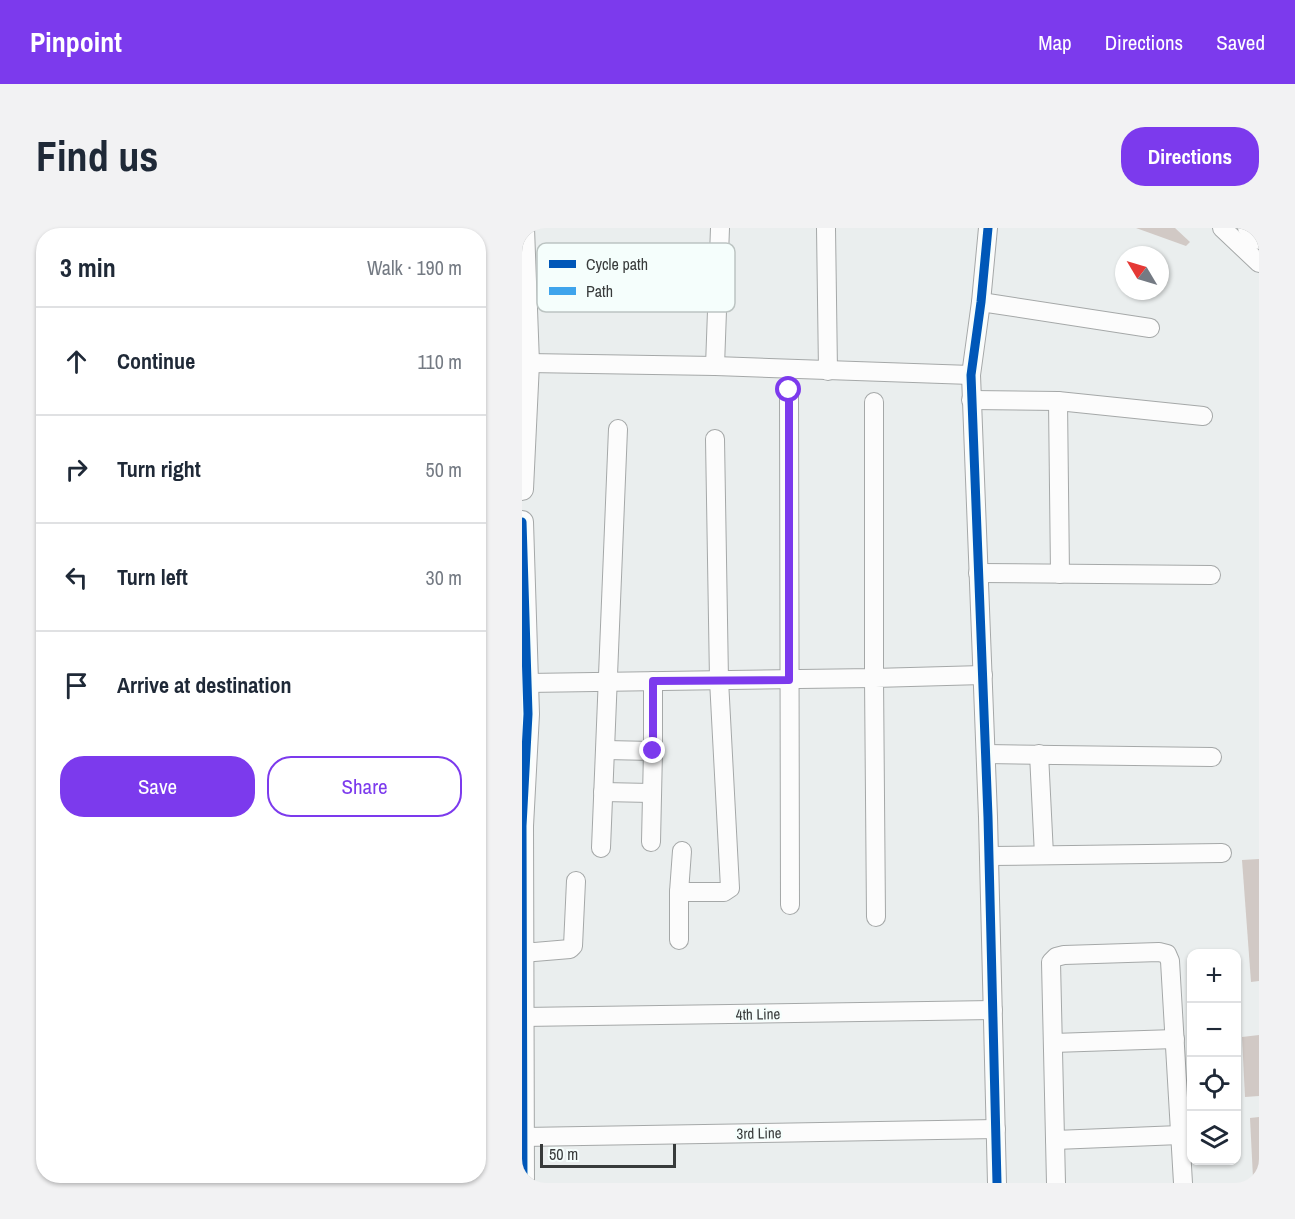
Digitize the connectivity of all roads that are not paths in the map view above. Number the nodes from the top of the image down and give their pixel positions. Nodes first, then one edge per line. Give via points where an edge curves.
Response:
1 (523, 228) edge
2 (720, 228) edge
3 (826, 228) edge
4 (987, 228) edge
5 (1222, 228) edge
6 (1246, 228) edge
7 (1259, 240) edge
8 (719, 243) edge
9 (1259, 263) edge
10 (981, 302) junction
11 (717, 312) edge
12 (1150, 328) dead end
13 (528, 363) junction
14 (715, 366) junction
15 (828, 371) junction
16 (971, 375) junction
17 (789, 390) dead end
18 (971, 400) junction
19 (1058, 401) junction
20 (874, 402) dead end
21 (1203, 416) dead end
22 (618, 429) dead end
23 (715, 439) dead end
24 (522, 489) edge
25 (522, 522) edge
26 (978, 573) junction
27 (1060, 574) junction
28 (1211, 575) dead end
29 (982, 675) junction
30 (874, 678) junction
31 (719, 680) junction
32 (789, 680) junction
33 (608, 681) junction
34 (653, 681) junction
35 (527, 683) junction
36 (606, 750) junction
37 (653, 751) junction
38 (986, 754) junction
39 (1039, 754) junction
40 (1212, 757) dead end
41 (603, 792) junction
42 (651, 793) junction
43 (651, 842) dead end
44 (601, 848) dead end
45 (682, 851) dead end
46 (1222, 854) dead end
47 (1044, 855) junction
48 (989, 856) junction
49 (576, 881) dead end
50 (679, 892) junction
51 (790, 904) dead end
52 (876, 917) dead end
53 (679, 940) dead end
54 (522, 953) edge
55 (993, 1010) junction
56 (523, 1017) edge
57 (1174, 1039) junction
58 (1053, 1043) junction
59 (996, 1129) junction
60 (1180, 1135) junction
61 (523, 1137) edge
62 (1055, 1140) junction
63 (523, 1183) edge
64 (997, 1183) edge
65 (1056, 1183) edge
66 (1183, 1183) edge

1 - 13 street
2 - 8 street
3 - 15 street
4 - 10 street
5 - 9 street
6 - 7 street
10 - 12 street
10 - 16 street
11 - 14 street
13 - 14 street
13 - 24 street
14 - 15 street
15 - 16 street
16 - 18 street
17 - 32 street
18 - 19 street
18 - 26 street
19 - 21 street
19 - 27 street
20 - 30 street
22 - 33 street
23 - 31 street
25 - 35 street
26 - 27 street
26 - 29 street
27 - 28 street
29 - 30 street
29 - 38 street
30 - 32 street
30 - 52 street
31 - 32 street
31 - 34 street
31 - 50 street via 730,888 724,892
32 - 51 street
33 - 34 street
33 - 35 street
33 - 36 street
34 - 37 street
35 - 54 street
36 - 37 street
36 - 41 street
37 - 42 street
38 - 39 street
38 - 48 street
39 - 40 street
39 - 47 street
41 - 42 street
41 - 44 street
42 - 43 street
45 - 50 street
46 - 47 street
47 - 48 street
48 - 55 street
49 - 54 street via 573,946
50 - 53 street
54 - 56 street
55 - 56 street, 4th Line
55 - 59 street
56 - 61 street
57 - 58 street
57 - 58 street via 1167,954 1064,954 1052,962
57 - 60 street
58 - 62 street
59 - 61 street, 3rd Line
59 - 64 street
60 - 62 street
60 - 66 street
61 - 63 street
62 - 65 street

